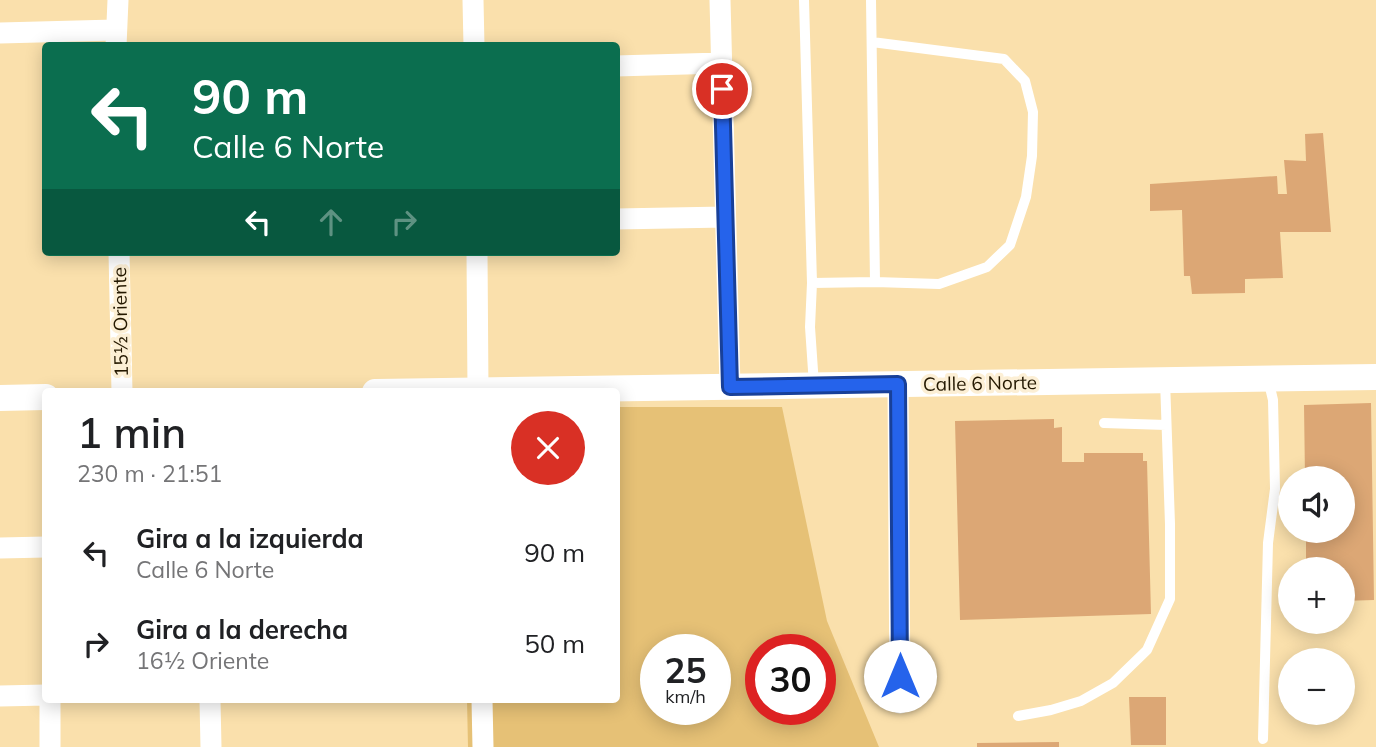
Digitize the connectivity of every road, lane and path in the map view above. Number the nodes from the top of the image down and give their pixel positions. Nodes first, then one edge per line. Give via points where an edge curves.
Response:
1 (118, 0) edge
2 (473, 0) edge
3 (720, 0) edge
4 (804, 0) edge
5 (871, 0) edge
6 (0, 33) edge
7 (116, 38) edge
8 (474, 42) edge
9 (872, 42) junction
10 (721, 63) junction
11 (620, 66) edge
12 (725, 217) junction
13 (620, 219) edge
14 (119, 256) edge
15 (477, 256) edge
16 (875, 282) junction
17 (812, 284) junction
18 (1376, 377) edge
19 (1268, 379) junction
20 (1165, 380) junction
21 (898, 384) junction
22 (814, 385) junction
23 (730, 387) junction
24 (122, 388) edge
25 (478, 388) edge
26 (620, 389) edge
27 (42, 397) edge
28 (0, 398) edge
29 (1104, 423) dead end
30 (1166, 425) junction
31 (42, 547) edge
32 (0, 548) edge
33 (42, 695) edge
34 (0, 696) edge
35 (50, 703) edge
36 (210, 703) edge
37 (482, 703) edge
38 (900, 703) dead end
39 (1018, 716) dead end
40 (1263, 739) dead end
41 (50, 747) edge
42 (211, 747) edge
43 (483, 747) edge

1 - 7 street
2 - 8 street
3 - 10 street
4 - 17 lane
5 - 9 lane
6 - 7 street
9 - 16 lane
9 - 16 lane via 1004,60 1025,81 1032,112 1026,197 1010,244 987,267 939,284
10 - 11 street
10 - 12 street
12 - 13 street
12 - 23 street
14 - 24 street, 15½ Oriente
15 - 25 street
16 - 17 lane
17 - 22 lane
18 - 19 street, Calle 6 Norte
19 - 20 street, Calle 6 Norte
19 - 40 lane via 1273,400 1275,489 1268,543
20 - 21 street, Calle 6 Norte
20 - 30 lane
21 - 22 street, Calle 6 Norte
21 - 38 street
22 - 23 street, Calle 6 Norte
23 - 26 street, Calle 6 Norte
27 - 28 street
29 - 30 lane
30 - 39 lane via 1170,599 1147,650 1113,683 1081,701
31 - 32 street
33 - 34 street
35 - 41 street
36 - 42 street
37 - 43 street

